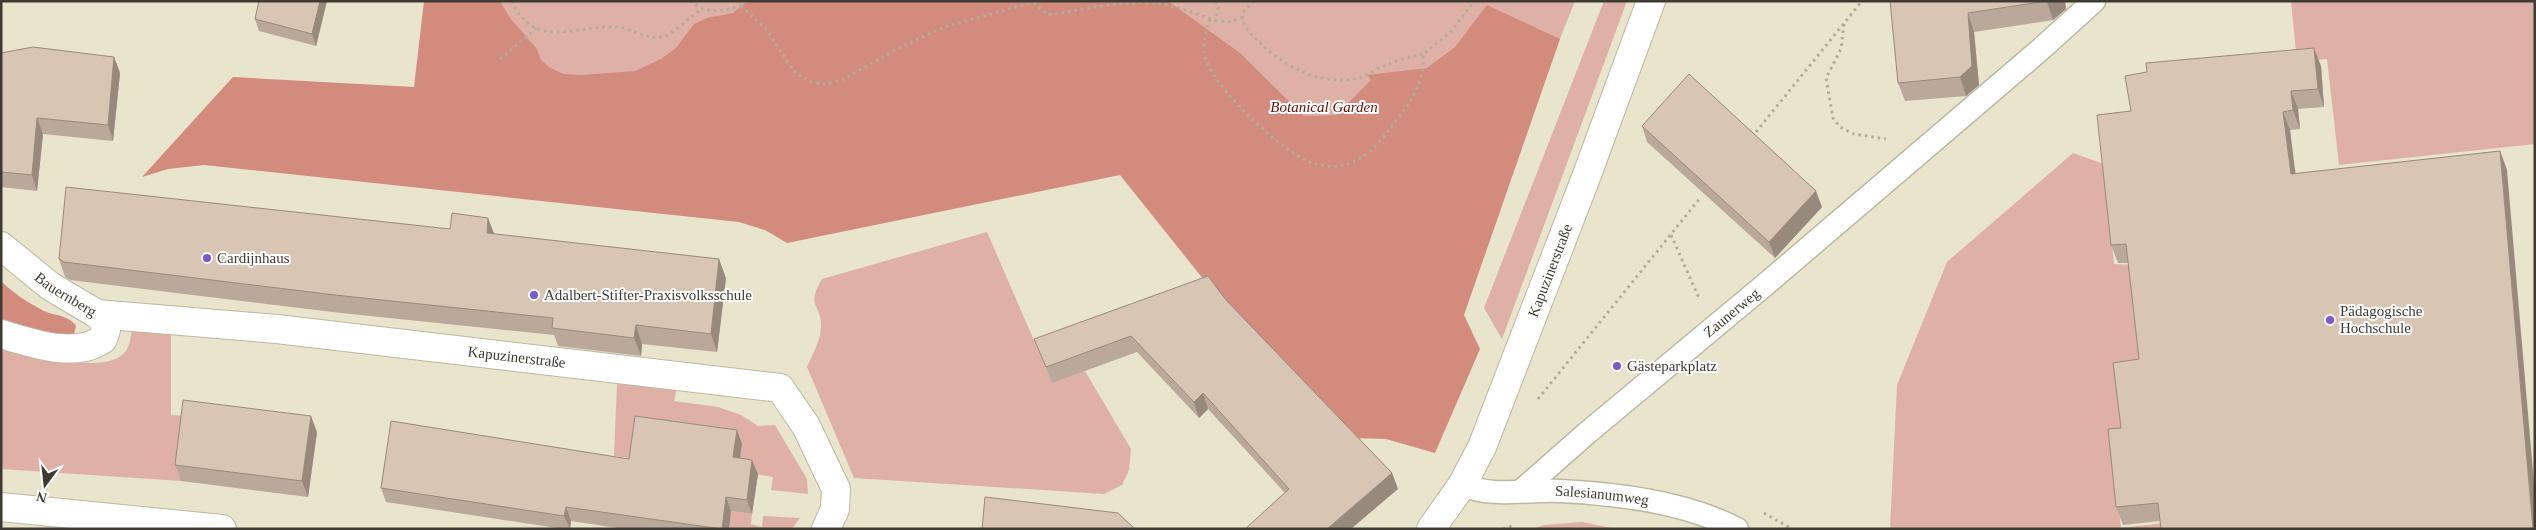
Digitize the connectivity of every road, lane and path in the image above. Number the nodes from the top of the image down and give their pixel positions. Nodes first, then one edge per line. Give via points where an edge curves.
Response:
1 (512, 1) edge
2 (690, 1) edge
3 (747, 1) edge
4 (1216, 1) edge
5 (1254, 1) edge
6 (1474, 1) edge
7 (1650, 1) edge
8 (1862, 1) edge
9 (2094, 1) edge
10 (740, 6) junction
11 (703, 9) junction
12 (1242, 17) junction
13 (1210, 19) junction
14 (1216, 21) junction
15 (1844, 24) junction
16 (537, 28) junction
17 (1423, 54) junction
18 (500, 59) dead end
19 (1936, 137) junction
20 (1750, 140) edge
21 (1701, 197) edge
22 (1671, 235) junction
23 (1, 246) edge
24 (98, 314) junction
25 (1713, 329) junction
26 (1, 334) edge
27 (1536, 402) dead end
28 (1462, 485) junction
29 (1521, 491) junction
30 (1, 507) edge
31 (222, 529) edge
32 (826, 529) edge
33 (1431, 529) edge
34 (1737, 529) edge

1 - 16 path via 528,22
2 - 11 path
3 - 10 path
4 - 14 path
5 - 12 path via 1246,7
6 - 17 path via 1450,34
7 - 28 street, Kapuzinerstraße via 1501,401
8 - 15 path
9 - 19 lane, Zaunerweg
10 - 11 path via 734,9
10 - 13 path via 767,30 795,73 814,83 826,84 844,79 944,27 1030,3 1052,15 1097,7 1156,3
11 - 16 path via 664,37 648,37 617,27 556,33
12 - 14 path via 1231,22
12 - 17 path via 1255,38 1276,57 1293,68 1325,78 1356,79 1397,61
13 - 14 path
13 - 17 path via 1204,36 1205,58 1220,84 1281,144 1298,156 1324,165 1353,162 1379,143 1418,91
15 - 19 path via 1842,49 1826,78 1833,118 1840,127 1868,138
15 - 20 path
16 - 18 path
19 - 25 lane, Zaunerweg
21 - 22 path
22 - 25 path
22 - 27 path
23 - 24 street, Bauernberg via 50,286
24 - 26 street, Bauernberg via 104,320 106,330 103,339 93,346 51,347
24 - 32 street, Kapuzinerstraße via 277,329 780,388 806,426 836,489 835,509
25 - 29 lane, Zaunerweg via 1587,432
28 - 29 lane, Salesianumweg via 1493,492
28 - 33 street, Kapuzinerstraße
29 - 34 lane, Salesianumweg via 1561,491 1678,507
30 - 31 street

